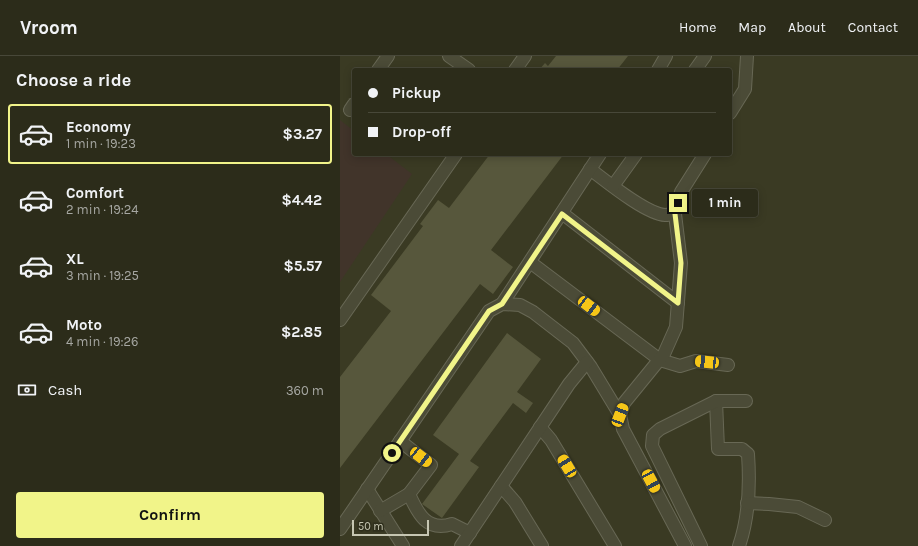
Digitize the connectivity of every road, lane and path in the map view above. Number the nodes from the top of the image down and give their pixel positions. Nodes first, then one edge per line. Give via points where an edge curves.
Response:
1 (388, 56) edge
2 (525, 56) edge
3 (666, 56) edge
4 (705, 56) edge
5 (748, 56) edge
6 (454, 61) edge
7 (379, 68) edge
8 (466, 68) edge
9 (516, 68) edge
10 (659, 68) edge
11 (696, 68) edge
12 (732, 110) edge
13 (455, 156) edge
14 (599, 156) edge
15 (635, 156) edge
16 (704, 156) edge
17 (590, 169) junction
18 (613, 186) junction
19 (562, 214) junction
20 (675, 214) junction
21 (530, 262) junction
22 (678, 303) junction
23 (502, 304) junction
24 (340, 320) edge
25 (660, 360) junction
26 (587, 362) junction
27 (728, 364) dead end
28 (716, 401) junction
29 (746, 401) dead end
30 (620, 415) junction
31 (540, 427) junction
32 (400, 441) junction
33 (501, 486) junction
34 (367, 489) junction
35 (409, 494) junction
36 (747, 503) junction
37 (380, 511) junction
38 (824, 520) dead end
39 (340, 529) edge
40 (466, 541) edge
41 (403, 546) edge
42 (542, 546) edge
43 (615, 546) edge
44 (685, 546) edge
45 (701, 546) edge
46 (739, 546) edge

1 - 7 lane
2 - 9 lane
3 - 10 lane
4 - 11 lane
5 - 12 lane via 745,89
6 - 8 lane
13 - 24 lane
14 - 17 lane
15 - 18 lane
16 - 20 lane via 681,192
17 - 18 lane
17 - 19 lane
18 - 20 lane via 651,210 664,215
19 - 21 lane
19 - 22 lane
20 - 22 lane via 681,263
21 - 23 lane
21 - 25 lane
22 - 25 lane via 676,327
23 - 26 lane via 520,305 533,312 573,342
23 - 32 lane via 489,311
25 - 27 lane via 680,366 696,361
25 - 30 lane via 624,403
26 - 30 lane
26 - 31 lane
28 - 29 lane
28 - 36 lane via 718,449 742,449 748,454
28 - 45 lane via 653,435 652,446
30 - 44 lane via 623,429
31 - 33 lane
31 - 43 lane via 551,440
32 - 34 lane
32 - 35 lane via 431,465
33 - 40 lane
33 - 42 lane via 515,502
34 - 37 lane
34 - 39 lane
35 - 37 lane
35 - 40 lane via 423,520 443,527 452,524
36 - 38 lane via 798,507
36 - 46 lane via 744,531
37 - 41 lane

